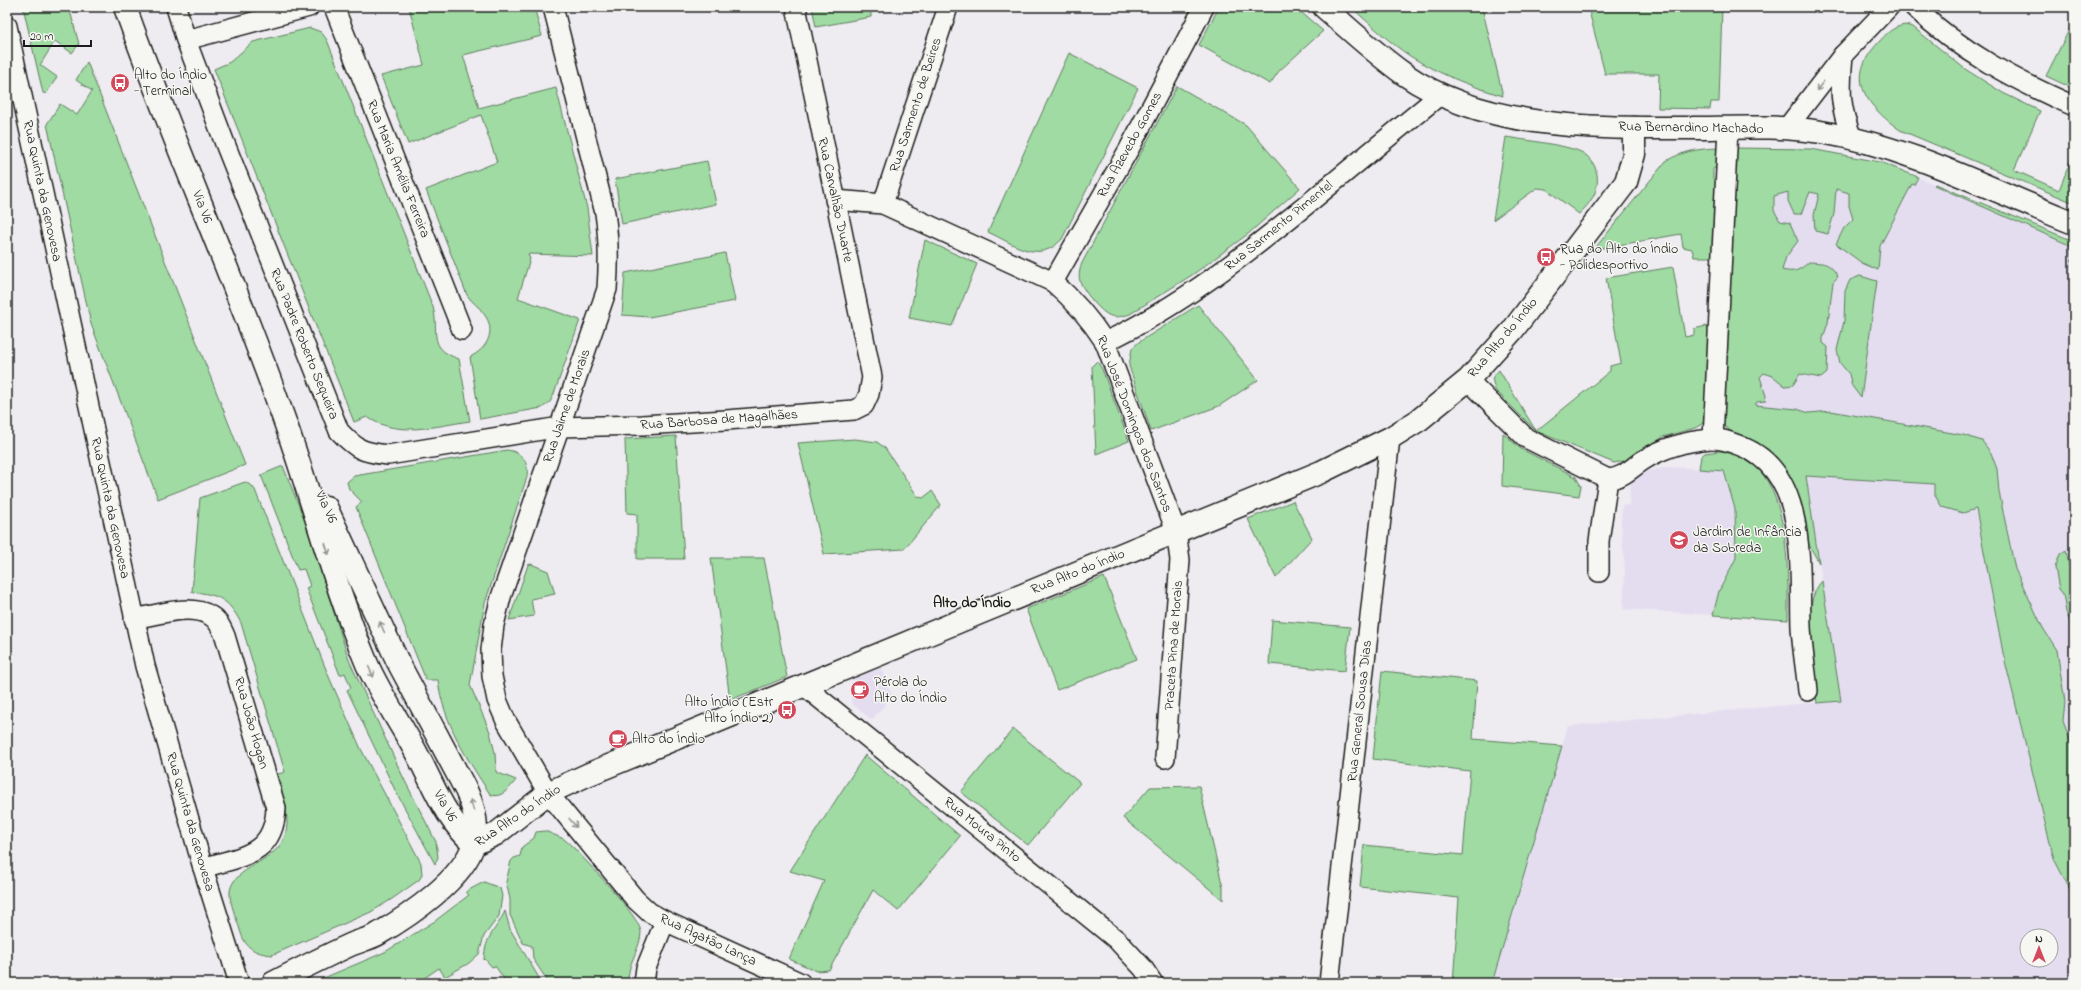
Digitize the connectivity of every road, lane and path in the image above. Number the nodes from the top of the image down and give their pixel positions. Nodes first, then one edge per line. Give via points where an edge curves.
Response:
1 (125, 7) edge
2 (176, 7) edge
3 (309, 7) edge
4 (334, 7) edge
5 (553, 7) edge
6 (796, 7) edge
7 (948, 7) edge
8 (1204, 7) edge
9 (1324, 7) edge
10 (1888, 7) edge
11 (1914, 7) edge
12 (7, 26) edge
13 (186, 40) junction
14 (1843, 55) junction
15 (1441, 94) junction
16 (2074, 106) edge
17 (1634, 128) junction
18 (1728, 128) junction
19 (1786, 129) junction
20 (1852, 138) junction
21 (835, 200) junction
22 (883, 204) junction
23 (2074, 223) edge
24 (1053, 282) junction
25 (462, 330) dead end
26 (1105, 342) junction
27 (1468, 380) junction
28 (869, 394) joint
29 (280, 406) junction
30 (560, 426) junction
31 (1390, 438) junction
32 (1713, 439) junction
33 (1608, 479) junction
34 (1176, 531) junction
35 (1599, 572) dead end
36 (134, 619) junction
37 (802, 685) junction
38 (1808, 691) dead end
39 (1165, 758) dead end
40 (548, 793) junction
41 (474, 844) junction
42 (203, 868) junction
43 (665, 921) junction
44 (239, 983) edge
45 (273, 983) edge
46 (644, 983) edge
47 (801, 983) edge
48 (1153, 983) edge
49 (1329, 983) edge

1 - 29 main road, Via V6
2 - 13 street, Rua Padre Roberto Sequeira
3 - 13 street
4 - 25 street, Rua Maria Amélia Ferreira
5 - 30 street, Rua Jaime de Morais via 605,213 610,261 607,289
6 - 21 street, Rua Carvalhão Duarte
7 - 22 street, Rua Sarmento de Beires
8 - 24 street, Rua Azevedo Gomes via 1129,149
9 - 15 main road, Rua Bernardino Machado via 1370,48 1406,75
10 - 14 street
11 - 16 street via 1983,61 2027,86
12 - 36 street, Rua Quinta da Genovesa
13 - 30 street, Rua Padre Roberto Sequeira via 339,431 352,445 365,452 388,455
14 -> 19 street
14 - 20 street via 1840,92 1843,116
15 - 17 main road, Rua Bernardino Machado via 1471,106 1511,117 1562,124
15 - 26 street, Rua Sarmento Pimentel via 1252,249 1166,309
17 - 18 main road, Rua Bernardino Machado
17 - 27 main road, Rua Alto do Índio via 1634,154 1631,169 1622,188 1512,331
18 - 19 main road, Rua Bernardino Machado
18 - 32 street
19 - 20 main road, Rua Bernardino Machado
20 - 23 main road, Rua Bernardino Machado via 1921,159
21 - 22 street, Rua José Domingos dos Santos
21 - 28 street, Rua Carvalhão Duarte via 872,377
22 - 24 street, Rua José Domingos dos Santos
24 - 26 street, Rua José Domingos dos Santos via 1073,299
26 - 34 street, Rua José Domingos dos Santos
27 - 31 main road, Rua Alto do Índio via 1419,420
27 - 33 street via 1526,438
28 - 30 street, Rua Barbosa de Magalhães via 864,405 854,410 719,421
41 -> 29 main road, Via V6 via 476,826 473,805 398,662
29 -> 41 main road, Via V6 via 355,633 375,682 418,754 450,819
30 - 40 street, Rua Jaime de Morais via 501,597 491,650 492,676 497,700 506,721
31 - 34 main road, Rua Alto do Índio via 1321,472
31 - 49 street, Rua General Sousa Dias
32 - 33 street via 1673,447 1642,461 1616,479
32 - 38 street via 1731,442 1763,459 1784,489 1798,538 1801,629
33 - 35 street via 1599,541
34 - 37 main road, Rua Alto do Índio
34 - 39 street, Praceta Pina de Morais via 1180,560
36 - 42 street, Rua Quinta da Genovesa
36 - 42 street, Rua João Hogan via 187,610 201,611 212,616 220,625 228,644 276,808 275,824 261,847 248,854
37 - 40 main road, Rua Alto do Índio
37 - 48 street, Rua Moura Pinto via 1116,940 1144,968
40 - 41 main road, Rua Alto do Índio via 496,834
40 -> 43 street, Rua Agatão Lança via 635,899 649,912
41 - 45 main road, Rua Alto do Índio via 452,879 420,906 377,934
42 - 44 street, Rua Quinta da Genovesa
43 - 46 street via 646,968
43 - 47 street, Rua Agatão Lança

